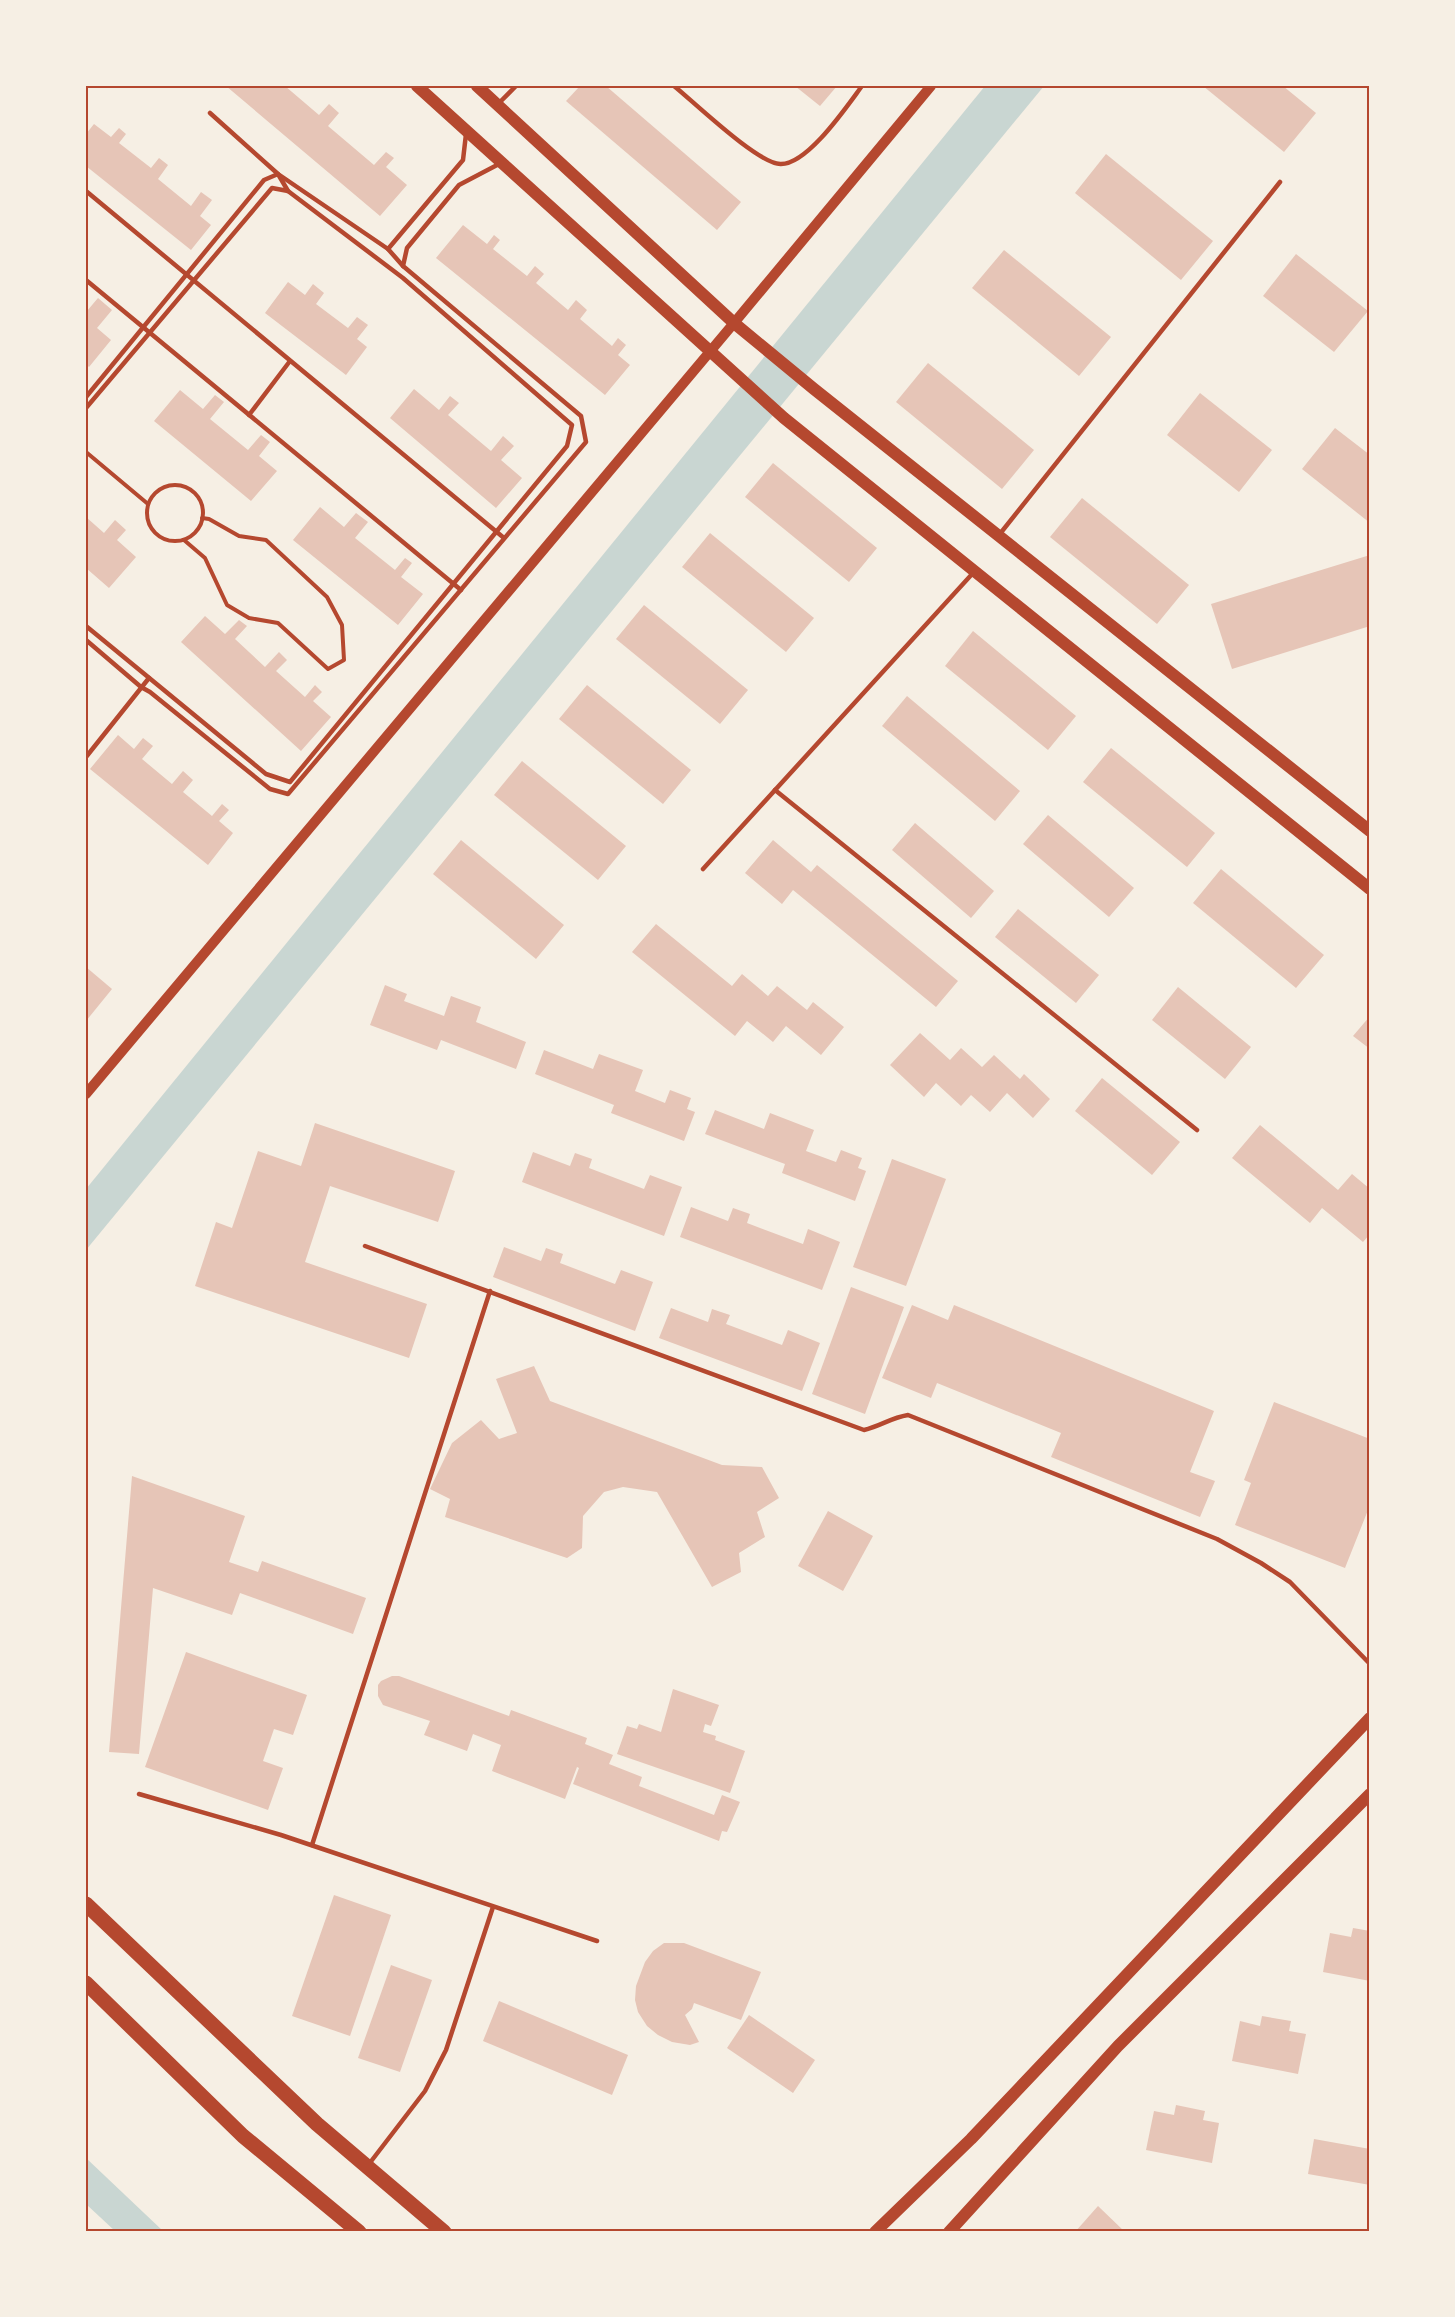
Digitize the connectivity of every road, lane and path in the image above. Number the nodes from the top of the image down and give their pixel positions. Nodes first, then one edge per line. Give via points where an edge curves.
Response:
1 (417, 86) edge
2 (477, 86) edge
3 (516, 86) edge
4 (674, 86) edge
5 (862, 86) edge
6 (931, 86) edge
7 (498, 104) junction
8 (210, 113) dead end
9 (467, 131) junction
10 (501, 162) junction
11 (278, 174) junction
12 (1280, 182) dead end
13 (86, 191) edge
14 (288, 191) junction
15 (388, 249) junction
16 (403, 266) junction
17 (186, 275) junction
18 (86, 280) edge
19 (193, 280) junction
20 (734, 323) junction
21 (143, 327) junction
22 (149, 332) junction
23 (710, 352) junction
24 (290, 361) junction
25 (86, 397) edge
26 (86, 408) edge
27 (249, 415) junction
28 (86, 452) edge
29 (148, 504) junction
30 (202, 518) junction
31 (496, 532) junction
32 (999, 536) junction
33 (504, 538) junction
34 (184, 540) junction
35 (975, 571) junction
36 (454, 584) junction
37 (461, 590) junction
38 (86, 626) edge
39 (86, 640) edge
40 (149, 678) junction
41 (141, 687) junction
42 (86, 758) edge
43 (776, 790) junction
44 (1370, 831) edge
45 (704, 869) dead end
46 (1370, 888) edge
47 (86, 1094) edge
48 (1197, 1130) dead end
49 (365, 1246) dead end
50 (490, 1292) junction
51 (1370, 1664) edge
52 (1370, 1718) edge
53 (139, 1794) dead end
54 (1370, 1794) edge
55 (312, 1845) junction
56 (86, 1904) edge
57 (493, 1906) junction
58 (597, 1941) dead end
59 (86, 1983) edge
60 (368, 2166) junction
61 (359, 2232) edge
62 (444, 2232) edge
63 (875, 2232) edge
64 (949, 2232) edge

1 - 9 main road
2 - 7 main road
3 - 7 lane
4 - 5 lane via 759,156 781,164 817,144
6 - 20 street
7 - 20 main road
8 - 11 lane
9 - 10 main road
9 - 15 lane via 463,160
10 - 16 lane via 459,185 407,248
10 - 23 main road
11 - 14 lane
11 - 15 lane
11 - 17 lane via 264,180
12 - 32 lane
13 - 17 lane
14 - 19 lane via 272,188
14 - 31 lane via 403,278 572,425 567,446
15 - 16 lane
16 - 33 lane via 581,416 586,441
17 - 19 lane
17 - 21 lane
18 - 21 lane
19 - 22 lane
19 - 24 lane
20 - 23 street
20 - 32 main road
21 - 22 lane
21 - 25 lane
22 - 26 lane
22 - 27 lane
23 - 35 main road via 784,418
23 - 47 street
24 - 27 lane
24 - 31 lane
27 - 36 lane
28 - 29 path
29 - 30 path via 160,489 179,486 196,495
29 - 34 path via 146,513 152,530 166,540
30 - 34 path via 198,529
30 - 34 path via 239,536 266,540 327,597 342,625 344,660 328,669 278,623 249,618 227,605 205,558
31 - 33 lane
31 - 36 lane
32 - 44 main road
33 - 37 lane
35 - 43 lane
35 - 46 main road
36 - 37 lane
36 - 40 lane via 290,782 266,774
37 - 41 lane via 288,794 270,789
38 - 40 lane
39 - 41 lane
40 - 41 lane
41 - 42 lane
43 - 45 lane
43 - 48 lane
49 - 50 lane
50 - 51 lane via 864,1430 908,1415 1217,1539 1290,1582
50 - 55 lane
52 - 63 main road via 971,2139
53 - 55 lane
54 - 64 main road via 1118,2046
55 - 57 lane
56 - 60 main road via 317,2124
57 - 58 lane
57 - 60 lane via 446,2050 425,2091
59 - 61 main road via 243,2136
60 - 62 main road

